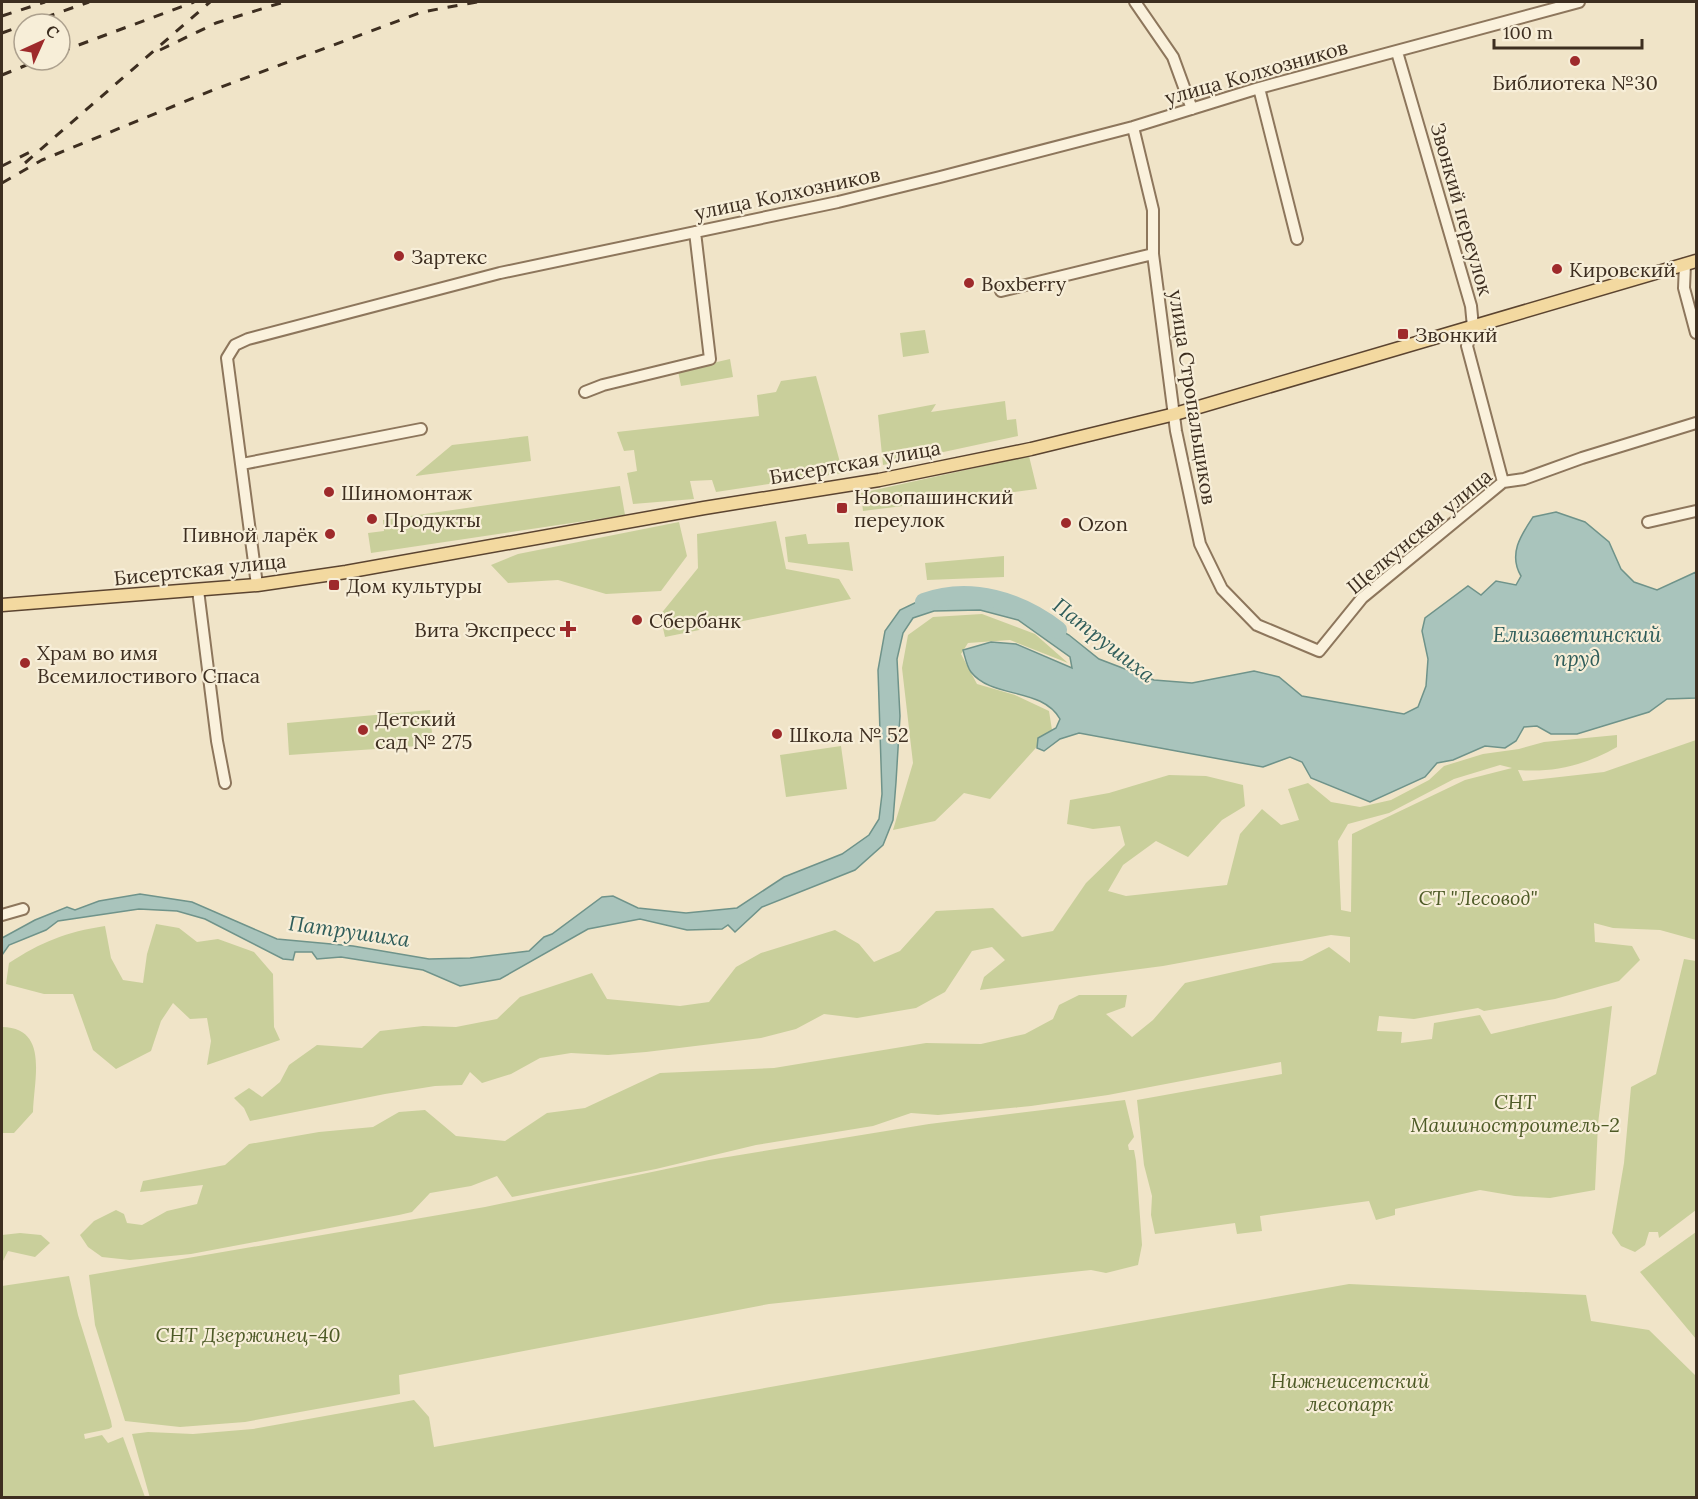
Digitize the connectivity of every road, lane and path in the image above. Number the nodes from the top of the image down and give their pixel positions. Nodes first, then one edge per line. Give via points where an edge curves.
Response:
1 (1135, 2) edge
2 (1579, 2) edge
3 (1397, 52) junction
4 (1259, 88) junction
5 (1192, 109) junction
6 (1132, 127) junction
7 (695, 232) junction
8 (1297, 239) dead end
9 (1153, 254) junction
10 (1691, 262) edge
11 (1001, 291) dead end
12 (1473, 327) junction
13 (1696, 333) edge
14 (585, 392) dead end
15 (1175, 414) junction
16 (1696, 423) edge
17 (421, 429) dead end
18 (242, 464) junction
19 (1503, 482) junction
20 (1696, 511) edge
21 (1648, 522) dead end
22 (257, 585) junction
23 (198, 590) junction
24 (2, 605) edge
25 (1319, 651) joint
26 (225, 783) dead end
27 (22, 909) dead end
28 (2, 915) edge

1 - 5 street via 1173,57
2 - 3 street, улица Колхозников
3 - 4 street, улица Колхозников
3 - 12 street, Звонкий переулок via 1471,306
4 - 5 street, улица Колхозников
4 - 8 street
5 - 6 street, улица Колхозников
6 - 7 street, улица Колхозников via 838,202
6 - 9 street, улица Стропальщиков via 1153,210
7 - 14 street via 710,359
7 - 18 street, улица Колхозников via 500,273 235,345 227,358
9 - 11 street
9 - 15 street, улица Стропальщиков
10 - 12 main road, Бисертская улица
10 - 13 street via 1684,288
12 - 15 main road, Бисертская улица
12 - 19 street, Звонкий переулок via 1467,346
15 - 22 main road, Бисертская улица via 879,480
15 - 25 street, улица Стропальщиков via 1200,544 1222,589 1257,625
16 - 19 street, Щелкунская улица via 1524,479
17 - 18 street
18 - 22 street, улица Колхозников
19 - 25 street, Щелкунская улица via 1362,598
20 - 21 street
22 - 23 main road, Бисертская улица
23 - 24 main road, Бисертская улица
23 - 26 street
27 - 28 street

